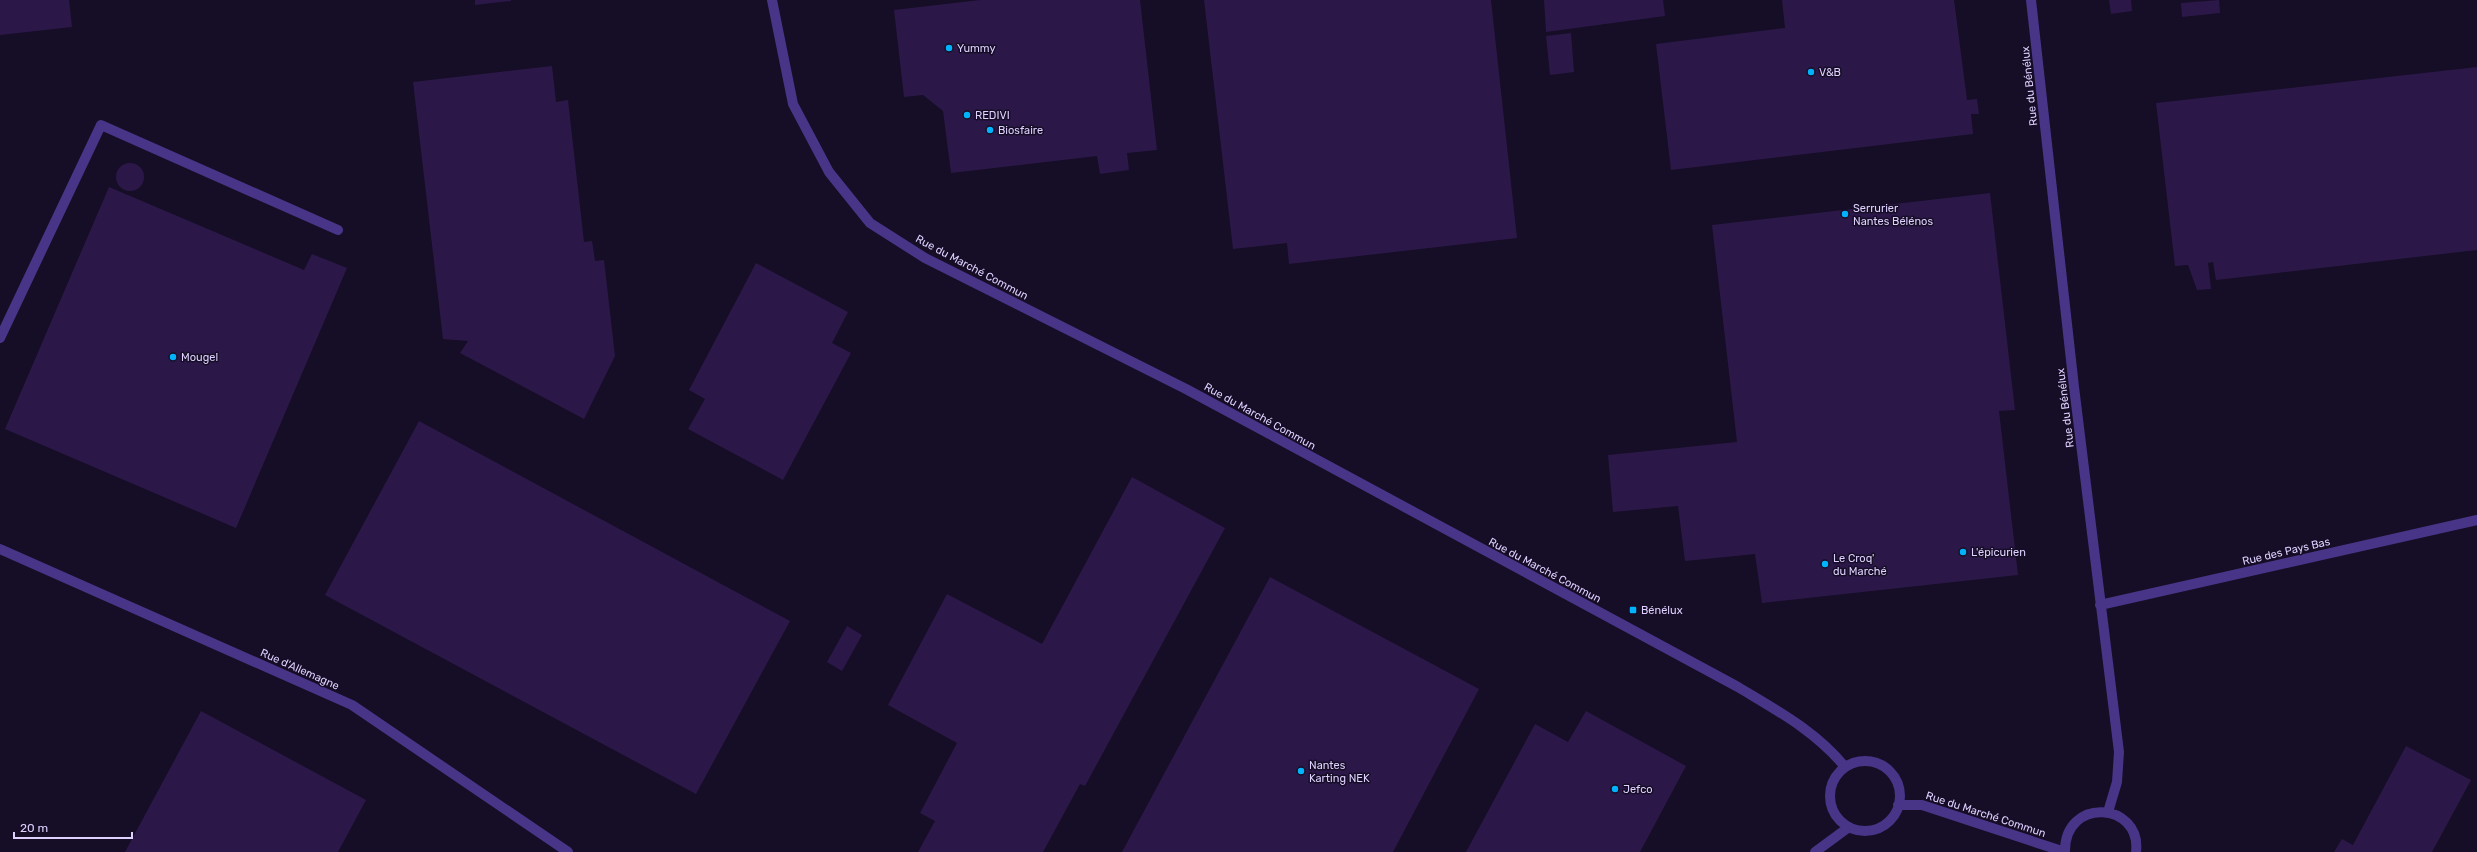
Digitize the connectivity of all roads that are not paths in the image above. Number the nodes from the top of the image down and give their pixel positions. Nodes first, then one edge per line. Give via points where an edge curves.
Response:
1 (772, 0) edge
2 (2031, 0) edge
3 (338, 230) dead end
4 (0, 338) edge
5 (2477, 520) edge
6 (0, 549) edge
7 (2100, 606) junction
8 (1845, 768) junction
9 (1898, 805) junction
10 (2108, 812) junction
11 (1849, 827) junction
12 (568, 852) edge
13 (1815, 852) edge
14 (2065, 852) edge
15 (2136, 852) edge

1 - 8 street, Rue du Marché Commun via 793,104 829,172 870,223 925,258 1186,389 1738,687 1812,734 1832,751
2 - 7 street, Rue du Bénélux
3 - 4 street via 101,125
5 - 7 street, Rue des Pays Bas
6 - 12 street, Rue d'Allemagne via 352,705
7 - 10 street, Rue du Bénélux via 2119,752 2118,782
8 - 9 street via 1865,761 1885,767 1898,784
8 - 11 street via 1832,783 1831,803 1834,813
9 - 11 street via 1893,816 1884,825 1872,830
9 - 14 street, Rue du Marché Commun via 1922,805
10 - 14 street via 2091,813 2076,821 2067,835
10 - 15 street via 2119,816 2128,824 2134,834
11 - 13 street

